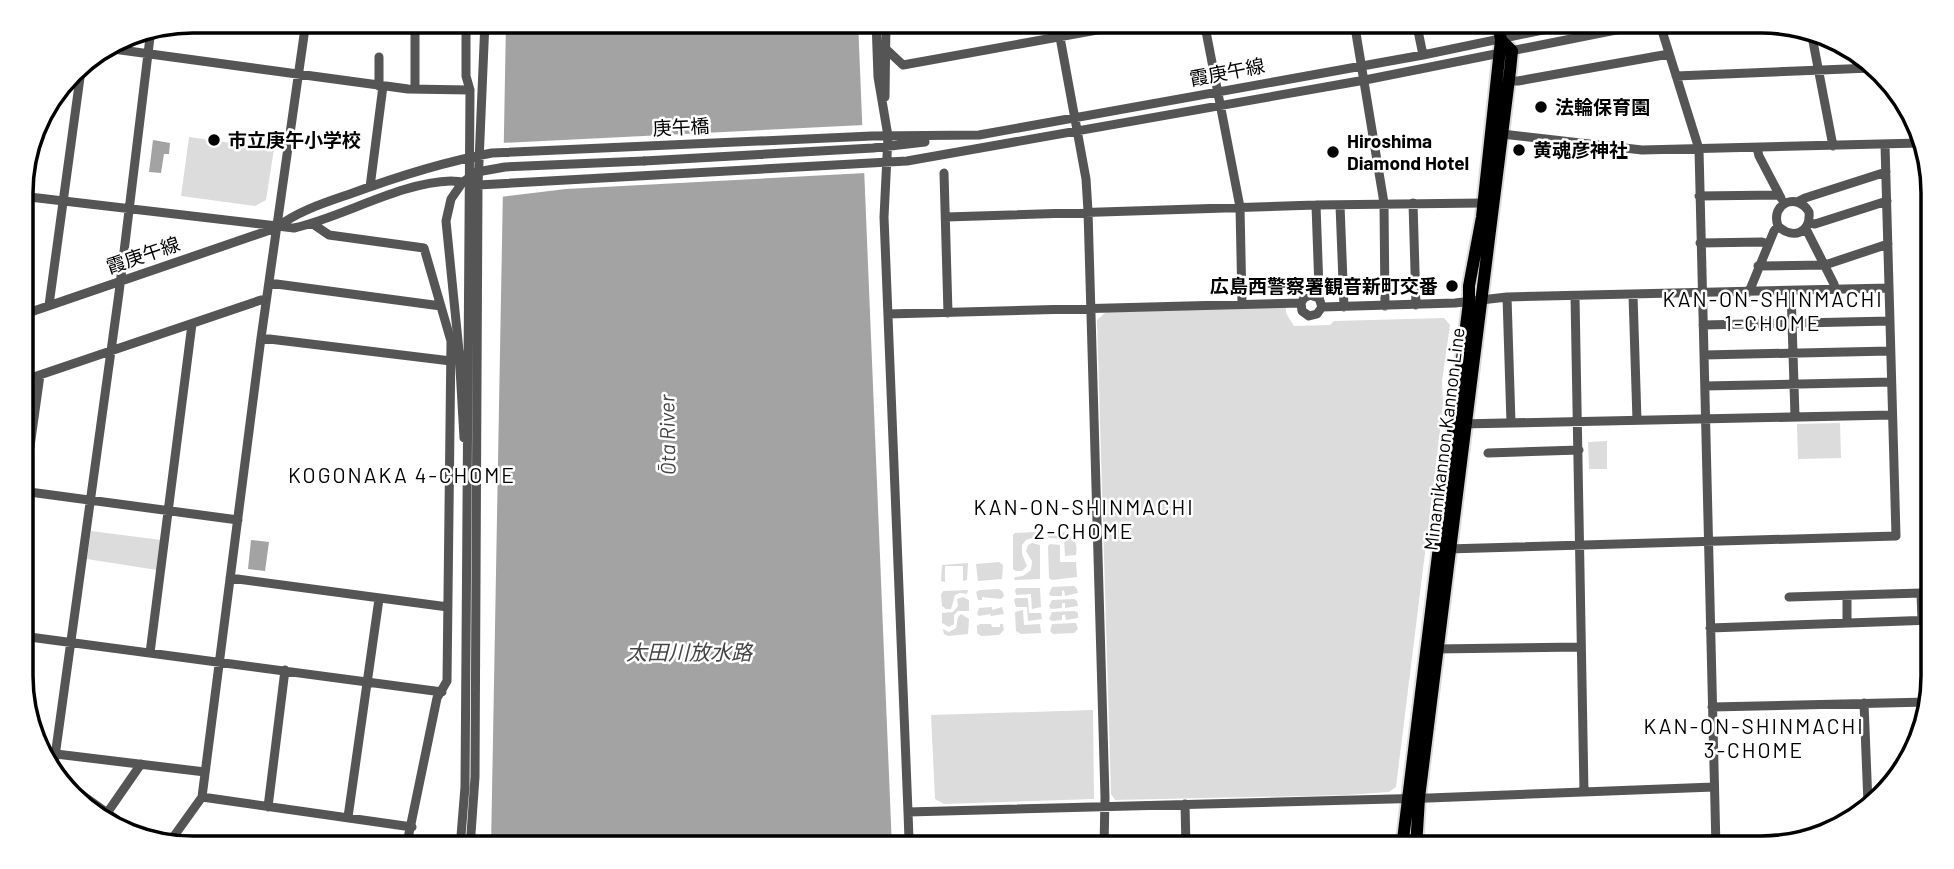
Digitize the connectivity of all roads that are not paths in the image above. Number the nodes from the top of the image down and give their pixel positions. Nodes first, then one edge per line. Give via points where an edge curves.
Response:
1 (1075, 33) edge
2 (1207, 33) edge
3 (1357, 33) edge
4 (1419, 33) edge
5 (1500, 33) edge
6 (1532, 33) edge
7 (1601, 33) edge
8 (1663, 33) edge
9 (305, 34) edge
10 (415, 34) edge
11 (466, 34) edge
12 (484, 34) edge
13 (876, 34) edge
14 (887, 34) edge
15 (1060, 36) junction
16 (150, 40) edge
17 (1501, 40) junction
18 (1813, 42) edge
19 (123, 50) edge
20 (887, 50) junction
21 (148, 53) junction
22 (1505, 53) junction
23 (1669, 54) junction
24 (1423, 55) junction
25 (379, 57) dead end
26 (1363, 65) junction
27 (1861, 69) edge
28 (1818, 71) junction
29 (300, 74) junction
30 (1676, 76) junction
31 (1365, 80) junction
32 (1509, 80) junction
33 (79, 82) edge
34 (381, 86) junction
35 (415, 89) junction
36 (470, 90) junction
37 (1218, 92) junction
38 (884, 106) junction
39 (1220, 107) junction
40 (1075, 118) junction
41 (1078, 132) junction
42 (1502, 134) junction
43 (888, 141) junction
44 (1913, 144) edge
45 (1885, 145) junction
46 (1833, 146) junction
47 (1758, 148) junction
48 (1699, 149) junction
49 (474, 156) junction
50 (889, 163) junction
51 (1886, 172) junction
52 (944, 173) dead end
53 (473, 184) junction
54 (370, 187) junction
55 (1699, 196) junction
56 (34, 198) edge
57 (1782, 199) junction
58 (63, 201) junction
59 (1800, 201) junction
60 (1887, 201) junction
61 (1384, 203) junction
62 (1413, 203) junction
63 (1483, 203) junction
64 (1316, 205) junction
65 (1340, 205) junction
66 (1240, 208) junction
67 (130, 209) junction
68 (1088, 211) junction
69 (946, 216) junction
70 (313, 224) junction
71 (1778, 226) junction
72 (1808, 226) junction
73 (276, 228) junction
74 (1700, 243) junction
75 (1768, 244) junction
76 (1888, 244) junction
77 (1825, 265) junction
78 (1758, 266) junction
79 (120, 281) junction
80 (269, 283) junction
81 (1889, 288) junction
82 (1835, 290) junction
83 (1791, 291) junction
84 (1749, 292) junction
85 (1702, 293) junction
86 (1633, 295) junction
87 (1316, 296) junction
88 (1575, 296) junction
89 (1507, 297) junction
90 (266, 301) junction
91 (1475, 301) junction
92 (1301, 303) junction
93 (1242, 304) junction
94 (49, 305) junction
95 (1416, 305) junction
96 (441, 306) junction
97 (1385, 306) junction
98 (1322, 307) junction
99 (1343, 307) junction
100 (1091, 308) junction
101 (34, 311) edge
102 (948, 313) junction
103 (888, 314) junction
104 (1890, 321) junction
105 (1792, 323) junction
106 (192, 324) junction
107 (1703, 325) junction
108 (261, 338) junction
109 (111, 350) junction
110 (1890, 351) junction
111 (1793, 353) junction
112 (1704, 355) junction
113 (451, 361) junction
114 (40, 375) junction
115 (34, 377) edge
116 (1891, 382) junction
117 (1794, 384) junction
118 (1705, 386) junction
119 (34, 409) edge
120 (1892, 415) junction
121 (1795, 416) junction
122 (1705, 418) junction
123 (1637, 420) junction
124 (1578, 421) junction
125 (1511, 422) junction
126 (1460, 424) junction
127 (1579, 450) junction
128 (1488, 453) dead end
129 (469, 463) junction
130 (33, 492) edge
131 (90, 500) junction
132 (168, 511) junction
133 (238, 520) junction
134 (1707, 542) junction
135 (1580, 547) junction
136 (1444, 549) junction
137 (230, 578) junction
138 (1921, 593) edge
139 (1847, 596) junction
140 (1789, 597) dead end
141 (379, 599) junction
142 (448, 607) junction
143 (1921, 621) edge
144 (1847, 623) junction
145 (1710, 628) junction
146 (33, 637) edge
147 (71, 642) junction
148 (1581, 647) junction
149 (1432, 648) junction
150 (150, 653) junction
151 (219, 662) junction
152 (285, 670) junction
153 (368, 681) junction
154 (442, 692) junction
155 (1918, 702) edge
156 (1864, 703) junction
157 (1712, 707) junction
158 (56, 754) joint
159 (141, 764) junction
160 (205, 772) junction
161 (1714, 787) junction
162 (1584, 792) junction
163 (1868, 795) edge
164 (202, 797) junction
165 (1413, 798) junction
166 (1185, 804) junction
167 (1104, 806) junction
168 (268, 807) junction
169 (109, 811) edge
170 (908, 812) junction
171 (348, 817) junction
172 (412, 827) junction
173 (175, 834) edge
174 (1104, 835) edge
175 (1186, 835) edge
176 (1405, 835) edge
177 (1415, 835) edge
178 (1716, 835) edge
179 (409, 836) edge
180 (461, 836) edge
181 (471, 836) edge
182 (909, 836) edge

1 - 15 street
2 - 37 street
3 - 26 street
4 - 24 street
5 - 17 main road
6 - 17 street, 霞庚午線
7 - 22 street
8 - 23 street
9 - 29 street
10 - 35 street
11 - 36 street
12 - 49 street
13 - 38 street
14 - 20 street
15 - 20 street via 903,65
15 - 40 street
16 - 21 street
17 - 22 main road
17 - 24 street, 霞庚午線
18 - 28 street
19 - 21 street
20 - 38 street
21 - 29 street
21 - 67 street
22 - 31 street
22 - 32 main road, Minamikannon Kannon Line
22 - 63 main road, Minamikannon Kannon Line
23 - 30 street
23 - 32 street
24 - 26 street, 霞庚午線
25 - 34 street
26 - 31 street
26 - 37 street, 霞庚午線
27 - 28 street
28 - 30 street
28 - 46 street
29 - 34 street
29 - 73 street
30 - 48 street
31 - 39 street
31 - 61 street
32 - 42 main road, Minamikannon Kannon Line
33 - 58 street
34 - 35 street
34 - 54 street
35 - 36 street
36 - 49 street
37 - 39 street
37 - 40 street, 霞庚午線
38 - 43 street
39 - 41 street
39 - 66 street
40 - 41 street
40 - 43 street, 霞庚午線 via 979,135
41 - 50 street
41 - 68 street
42 - 48 street via 1642,150
42 - 91 main road, Minamikannon Kannon Line
43 - 49 street, 庚午橋 via 872,136
43 - 50 street
43 - 129 street, bridge via 873,148 477,172 455,191 446,221
44 - 45 street
45 - 46 street
45 - 51 street
46 - 47 street
47 - 48 street
47 - 57 street
48 - 55 street
49 - 53 street
49 - 54 street, 庚午橋
50 - 53 street
50 - 103 street via 884,217
51 - 59 street
51 - 60 street
52 - 69 street
53 - 70 street via 451,181 395,193
53 - 129 street
53 - 181 street via 475,777
54 - 73 street, 庚午橋 via 292,216
55 - 57 street
55 - 74 street
56 - 58 street
57 - 59 street
57 - 71 street via 1776,213
58 - 67 street
58 - 94 street
59 - 72 street via 1810,212
60 - 72 street
60 - 76 street
61 - 62 street
61 - 65 street
61 - 97 street
62 - 63 street
62 - 95 street
63 - 91 main road, Minamikannon Kannon Line via 1469,286
64 - 65 street
64 - 66 street
64 - 87 street
65 - 99 street
66 - 68 street
66 - 93 street
67 - 73 street
67 - 79 street
68 - 69 street
68 - 100 street
69 - 102 street
70 - 73 street
70 - 96 street via 330,235 424,248
71 - 72 street via 1792,235
71 - 75 street
72 - 77 street
73 - 79 street, 霞庚午線
73 - 80 street
74 - 75 street
74 - 85 street
75 - 78 street
76 - 77 street
76 - 81 street
77 - 78 street
77 - 82 street
78 - 84 street
79 - 94 street, 霞庚午線
79 - 109 street
80 - 90 street
80 - 96 street
81 - 82 street
81 - 104 street
82 - 83 street
83 - 84 street
83 - 105 street
84 - 85 street
85 - 86 street
85 - 107 street
86 - 88 street
86 - 123 street
87 - 92 street via 1307,296
87 - 98 street
88 - 89 street
88 - 124 street
89 - 91 street
89 - 125 street
90 - 106 street
90 - 108 street
91 - 95 street
91 - 126 main road, Minamikannon Kannon Line
92 - 93 street
92 - 98 street via 1309,316
93 - 100 street
94 - 101 street, 霞庚午線
95 - 97 street
96 - 113 street via 451,341
97 - 99 street
98 - 99 street
100 - 102 street
100 - 167 street
102 - 103 street
103 - 170 street
104 - 105 street
104 - 110 street
105 - 107 street
105 - 111 street
106 - 109 street
106 - 132 street
107 - 112 street
108 - 113 street
108 - 133 street
109 - 114 street
109 - 131 street
110 - 111 street
110 - 116 street
111 - 112 street
111 - 117 street
112 - 118 street
113 - 142 street
114 - 115 street
114 - 119 street
116 - 117 street
116 - 120 street
117 - 118 street
117 - 121 street
118 - 122 street
120 - 121 street
120 - 134 street via 1896,537
121 - 122 street
122 - 123 street
122 - 134 street
123 - 124 street
124 - 125 street
124 - 127 street
125 - 126 street
126 - 136 main road, Minamikannon Kannon Line
127 - 128 street
127 - 135 street
129 - 180 street
130 - 131 street
131 - 132 street
131 - 147 street
132 - 133 street
132 - 150 street
133 - 137 street
134 - 135 street
134 - 145 street
135 - 136 street
135 - 148 street
136 - 149 main road, Minamikannon Kannon Line
137 - 141 street
137 - 151 street
138 - 139 street
139 - 140 street
139 - 144 street
141 - 142 street
141 - 153 street
142 - 154 street via 447,681
143 - 144 street
144 - 145 street
145 - 157 street
146 - 147 street
147 - 150 street
147 - 158 street
148 - 149 street
148 - 162 street
149 - 165 main road, Minamikannon Kannon Line
150 - 151 street
151 - 152 street
151 - 160 street
152 - 153 street
152 - 168 street
153 - 154 street
153 - 171 street
154 - 172 street via 437,698
155 - 156 street
156 - 157 street
156 - 163 street
157 - 161 street
158 - 159 street
159 - 160 street
159 - 169 street
160 - 164 street
161 - 162 street
161 - 178 street
162 - 165 street
164 - 168 street
164 - 173 street
165 - 166 street
165 - 176 main road, Minamikannon Kannon Line
165 - 177 main road, Minamikannon Kannon Line
166 - 167 street
166 - 175 street
167 - 170 street
167 - 174 street
168 - 171 street
170 - 182 street
171 - 172 street
172 - 179 street

